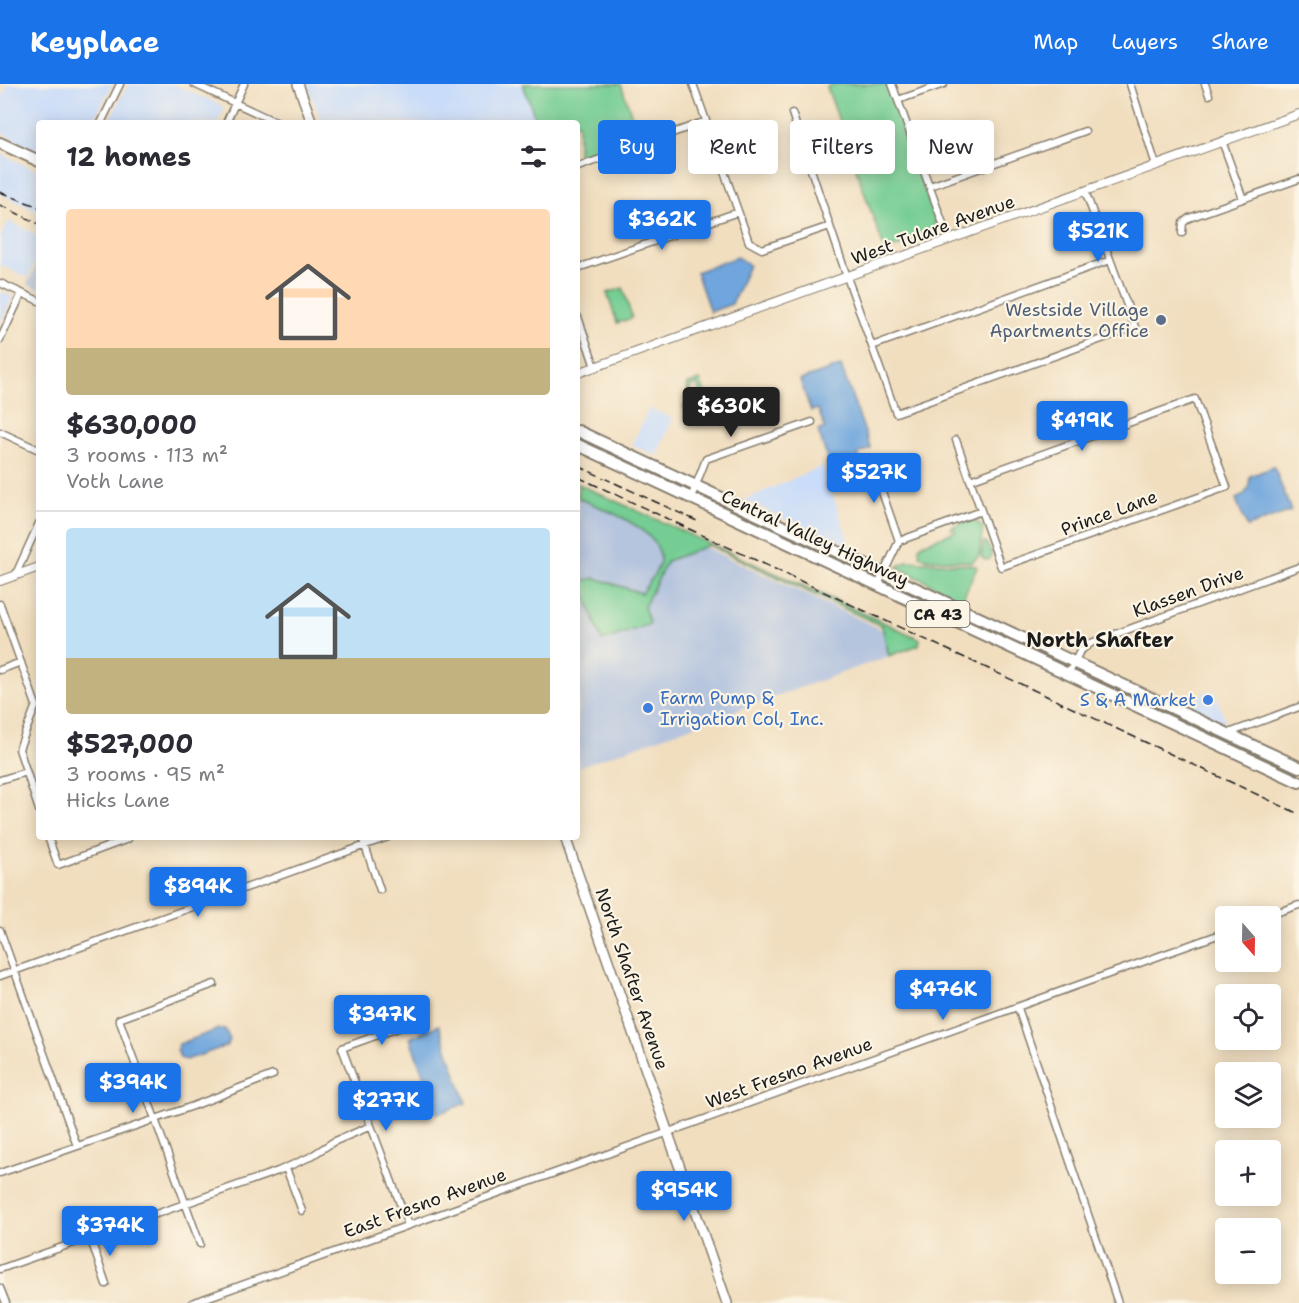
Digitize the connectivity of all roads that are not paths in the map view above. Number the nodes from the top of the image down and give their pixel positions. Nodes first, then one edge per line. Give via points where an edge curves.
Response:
1 (120, 84) edge
2 (194, 84) edge
3 (244, 84) edge
4 (298, 84) edge
5 (693, 84) edge
6 (892, 84) edge
7 (944, 84) edge
8 (1130, 84) edge
9 (1205, 84) edge
10 (1209, 95) dead end
11 (898, 100) junction
12 (235, 103) junction
13 (792, 113) dead end
14 (1299, 114) edge
15 (103, 120) edge
16 (227, 120) edge
17 (272, 120) edge
18 (311, 120) edge
19 (706, 120) edge
20 (688, 127) edge
21 (1085, 131) dead end
22 (1222, 141) junction
23 (0, 143) edge
24 (36, 161) edge
25 (1156, 165) junction
26 (580, 166) edge
27 (725, 174) edge
28 (1299, 179) edge
29 (930, 186) junction
30 (1085, 191) junction
31 (1243, 199) junction
32 (738, 212) junction
33 (830, 226) junction
34 (1182, 233) dead end
35 (950, 240) junction
36 (1110, 260) junction
37 (580, 267) edge
38 (847, 277) junction
39 (0, 283) edge
40 (22, 293) junction
41 (36, 300) edge
42 (580, 323) edge
43 (0, 340) edge
44 (872, 346) junction
45 (595, 367) junction
46 (580, 373) edge
47 (812, 422) dead end
48 (580, 431) edge
49 (0, 432) edge
50 (956, 440) dead end
51 (580, 446) edge
52 (36, 449) edge
53 (871, 460) dead end
54 (970, 480) junction
55 (697, 486) junction
56 (691, 498) junction
57 (981, 511) junction
58 (36, 530) edge
59 (899, 541) junction
60 (1299, 567) edge
61 (36, 568) edge
62 (884, 574) junction
63 (15, 576) junction
64 (0, 581) edge
65 (878, 585) junction
66 (0, 604) edge
67 (21, 662) junction
68 (1073, 662) junction
69 (0, 670) edge
70 (1068, 675) junction
71 (36, 703) edge
72 (1299, 707) edge
73 (36, 708) edge
74 (1228, 734) junction
75 (1299, 767) edge
76 (26, 772) junction
77 (0, 780) edge
78 (1299, 782) edge
79 (36, 801) edge
80 (49, 840) edge
81 (125, 840) edge
82 (363, 840) edge
83 (379, 840) edge
84 (566, 840) edge
85 (364, 845) junction
86 (380, 890) dead end
87 (1299, 905) edge
88 (1281, 911) edge
89 (0, 930) edge
90 (1215, 936) edge
91 (15, 971) junction
92 (0, 976) edge
93 (214, 984) dead end
94 (1018, 1008) junction
95 (414, 1022) dead end
96 (273, 1075) dead end
97 (156, 1119) junction
98 (371, 1126) junction
99 (668, 1132) junction
100 (77, 1146) junction
101 (286, 1168) junction
102 (0, 1173) edge
103 (186, 1204) junction
104 (302, 1211) dead end
105 (408, 1225) junction
106 (90, 1238) junction
107 (200, 1244) dead end
108 (0, 1269) edge
109 (106, 1284) dead end
110 (0, 1288) edge
111 (6, 1303) edge
112 (192, 1303) edge
113 (727, 1303) edge
114 (1118, 1303) edge

1 - 15 street
2 - 12 street
3 - 12 street
4 - 18 main road
5 - 19 street
6 - 11 street
7 - 11 street
8 - 25 street
9 - 10 street
11 - 29 street
12 - 16 street
12 - 17 street
13 - 33 street
14 - 22 street, West Tulare Avenue
20 - 26 street
21 - 29 street
22 - 25 street, West Tulare Avenue
22 - 31 street
23 - 24 main road
25 - 30 street, West Tulare Avenue
27 - 32 street
28 - 31 street
29 - 35 street
30 - 35 street, West Tulare Avenue
30 - 36 street
31 - 34 street via 1189,218
32 - 33 street via 750,242 762,249
32 - 37 street
33 - 38 street
35 - 38 street, West Tulare Avenue
36 - 44 street
36 - 44 street via 1134,327 896,413
38 - 44 street
38 - 45 street, West Tulare Avenue
39 - 40 street
40 - 41 street
40 - 43 street
42 - 45 street
45 - 46 street, West Tulare Avenue
47 - 55 street via 706,459
48 - 55 main road, Central Valley Highway / CA 43
49 - 52 street
50 - 54 street
51 - 56 main road, Central Valley Highway / CA 43
53 - 59 street
54 - 57 street
54 - 57 street, Prince Lane via 1195,399 1227,487 1001,567
55 - 56 street
55 - 62 main road, Central Valley Highway / CA 43
56 - 65 main road, Central Valley Highway / CA 43
57 - 59 street
58 - 63 street
59 - 62 street
60 - 68 street, Klassen Drive via 1091,643
61 - 63 street
62 - 65 street
62 - 68 main road, Central Valley Highway / CA 43
63 - 64 street
65 - 70 main road, Central Valley Highway / CA 43
66 - 67 street
67 - 69 street
67 - 71 street
68 - 70 street, Klassen Drive
68 - 74 main road, Central Valley Highway / CA 43
70 - 78 main road, Central Valley Highway / CA 43
72 - 74 street
73 - 76 street via 19,748
74 - 75 main road, Central Valley Highway / CA 43
76 - 77 street
76 - 79 street
80 - 81 street via 58,865
82 - 85 street
83 - 85 street
84 - 99 main road, North Shafter Avenue
85 - 86 street
85 - 91 street
87 - 88 street
89 - 91 street
90 - 94 street, West Fresno Avenue
91 - 92 street
91 - 100 street
93 - 97 street via 119,1019
94 - 99 street, West Fresno Avenue
94 - 114 street
95 - 98 street via 342,1048
96 - 97 street
97 - 100 street
97 - 103 street
98 - 101 street
98 - 105 street
99 - 105 street, East Fresno Avenue
99 - 113 main road, North Shafter Avenue
100 - 102 street
101 - 103 street
101 - 104 street
103 - 106 street
103 - 107 street
105 - 112 street, East Fresno Avenue
106 - 108 street
106 - 109 street
110 - 111 street

